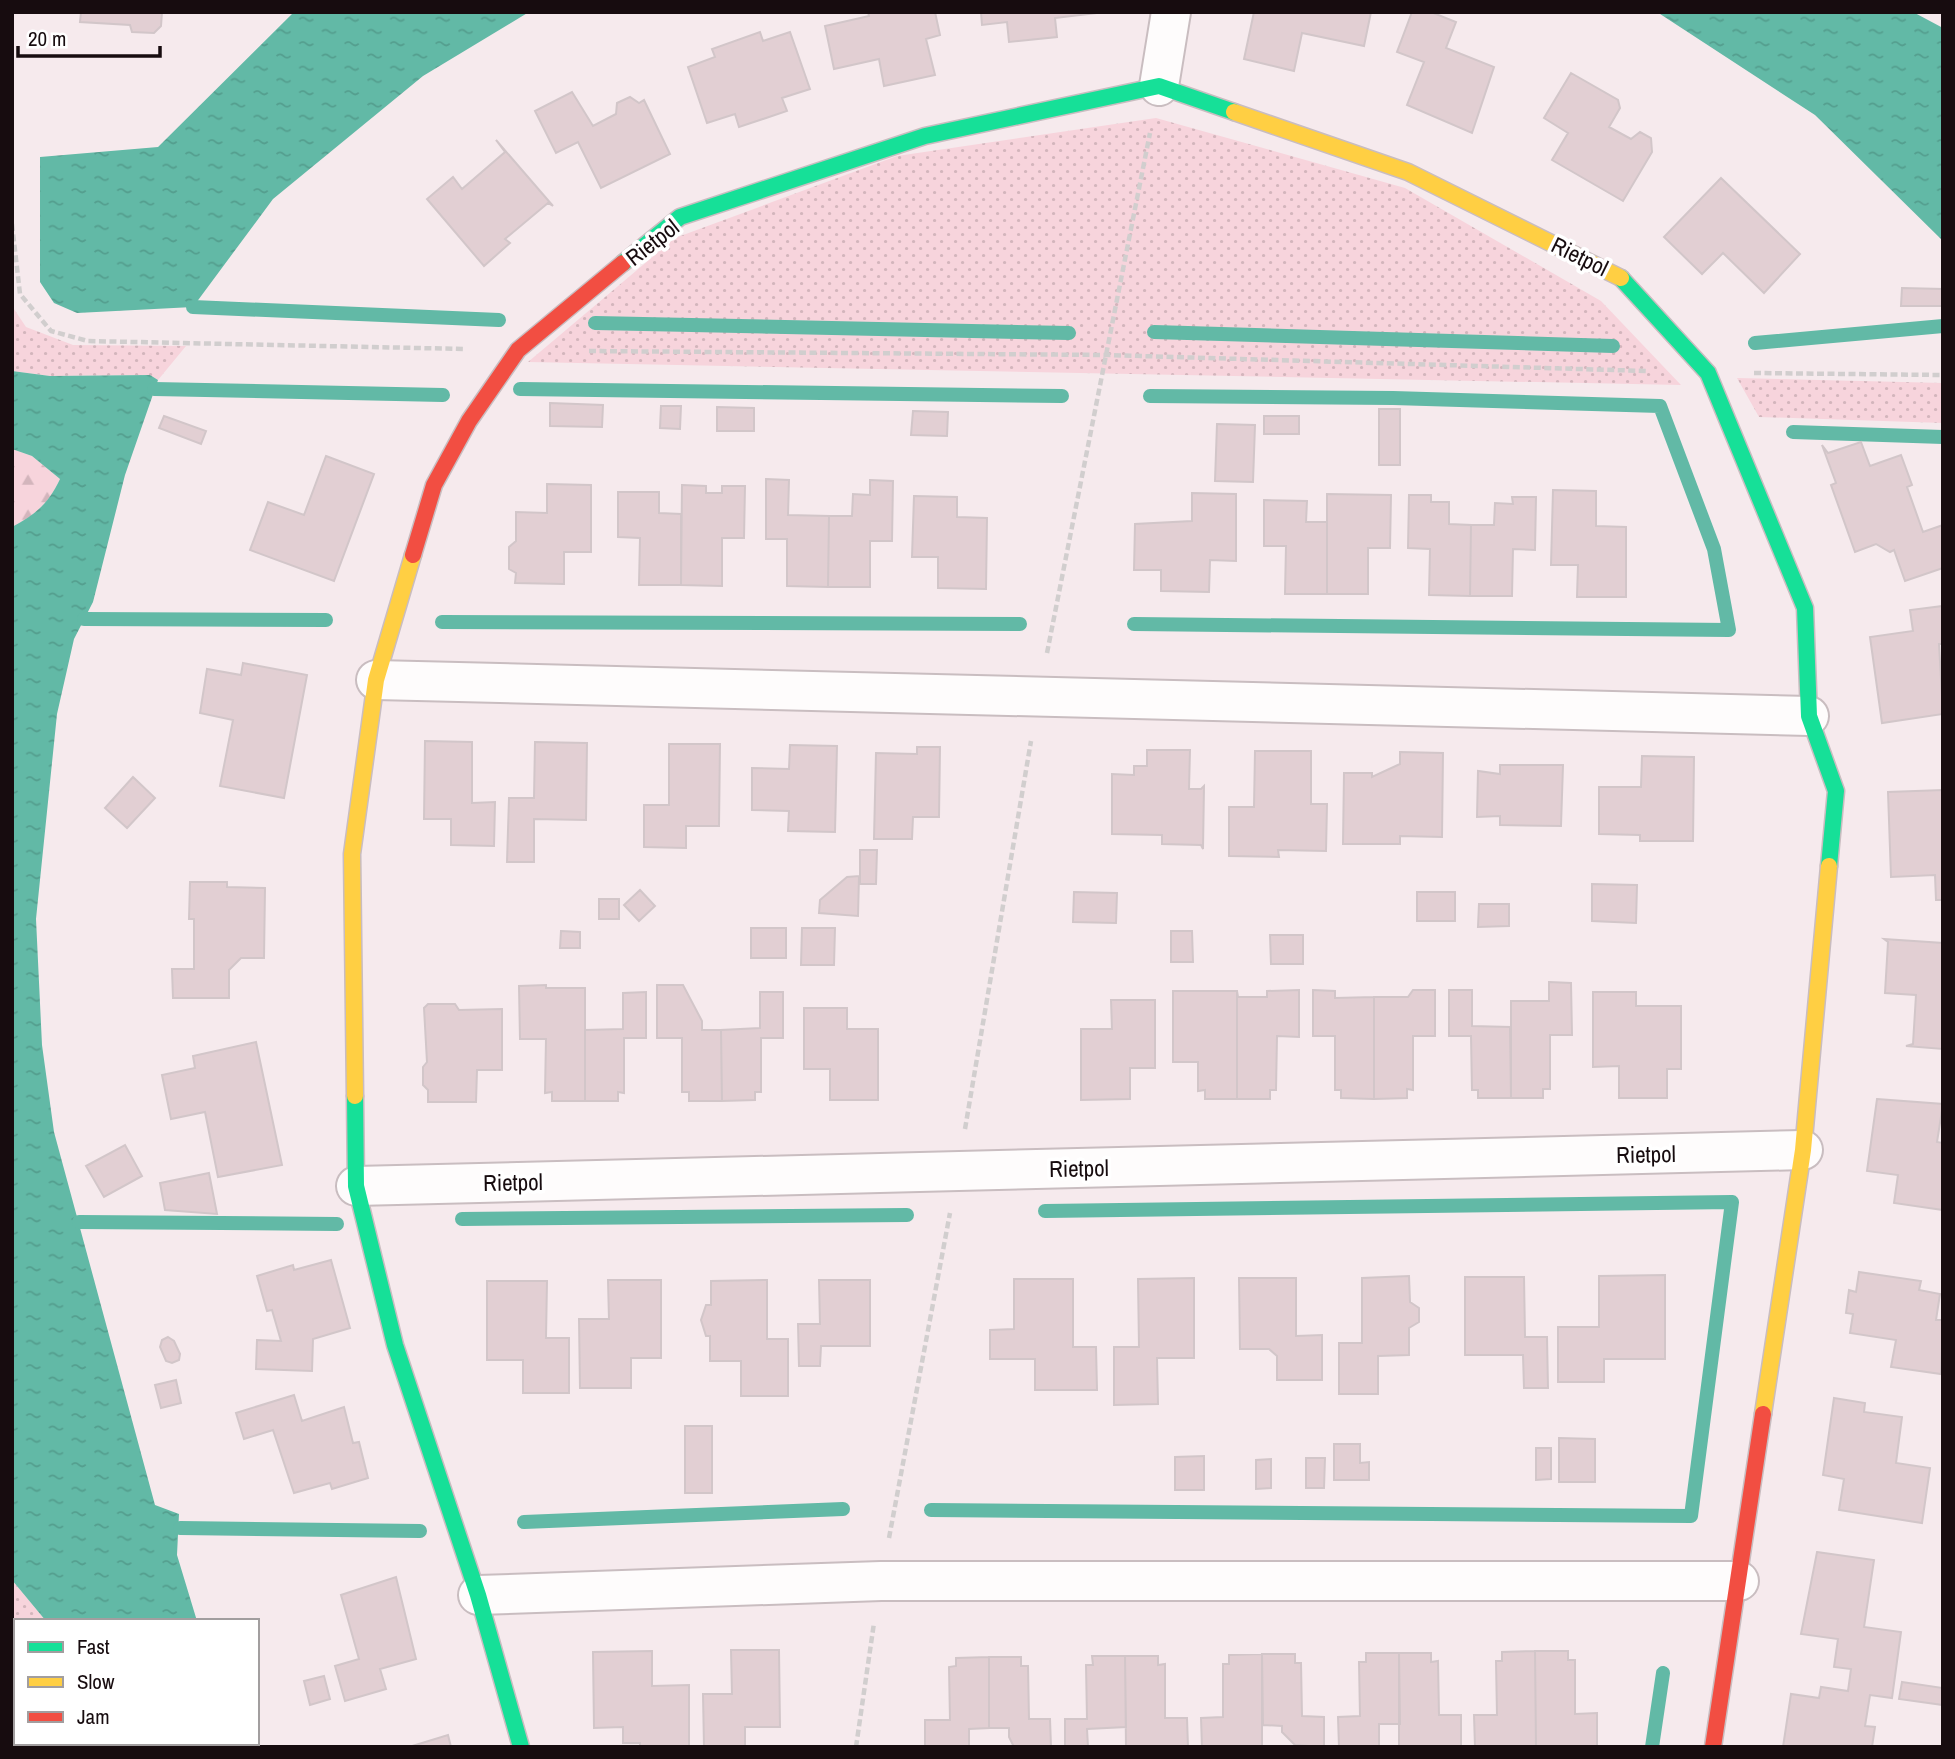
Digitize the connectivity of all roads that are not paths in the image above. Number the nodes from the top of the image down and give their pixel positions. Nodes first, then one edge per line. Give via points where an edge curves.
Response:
1 (1171, 12) edge
2 (1159, 86) junction
3 (376, 680) junction
4 (1809, 716) junction
5 (1802, 1150) junction
6 (356, 1186) junction
7 (1739, 1581) junction
8 (478, 1595) junction
9 (521, 1747) edge
10 (1713, 1747) edge

1 - 2 street
2 - 3 street, Rietpol via 925,136 680,217 518,351 469,421 434,485
2 - 4 street, Rietpol via 1408,172 1616,273 1708,373 1805,608
3 - 4 street
3 - 6 street, Rietpol via 352,854
4 - 5 street, Rietpol via 1836,791
5 - 6 street, Rietpol
5 - 7 street, Rietpol
6 - 8 street, Rietpol via 395,1345
7 - 8 street via 881,1581
7 - 10 street, Rietpol
8 - 9 street, Rietpol

